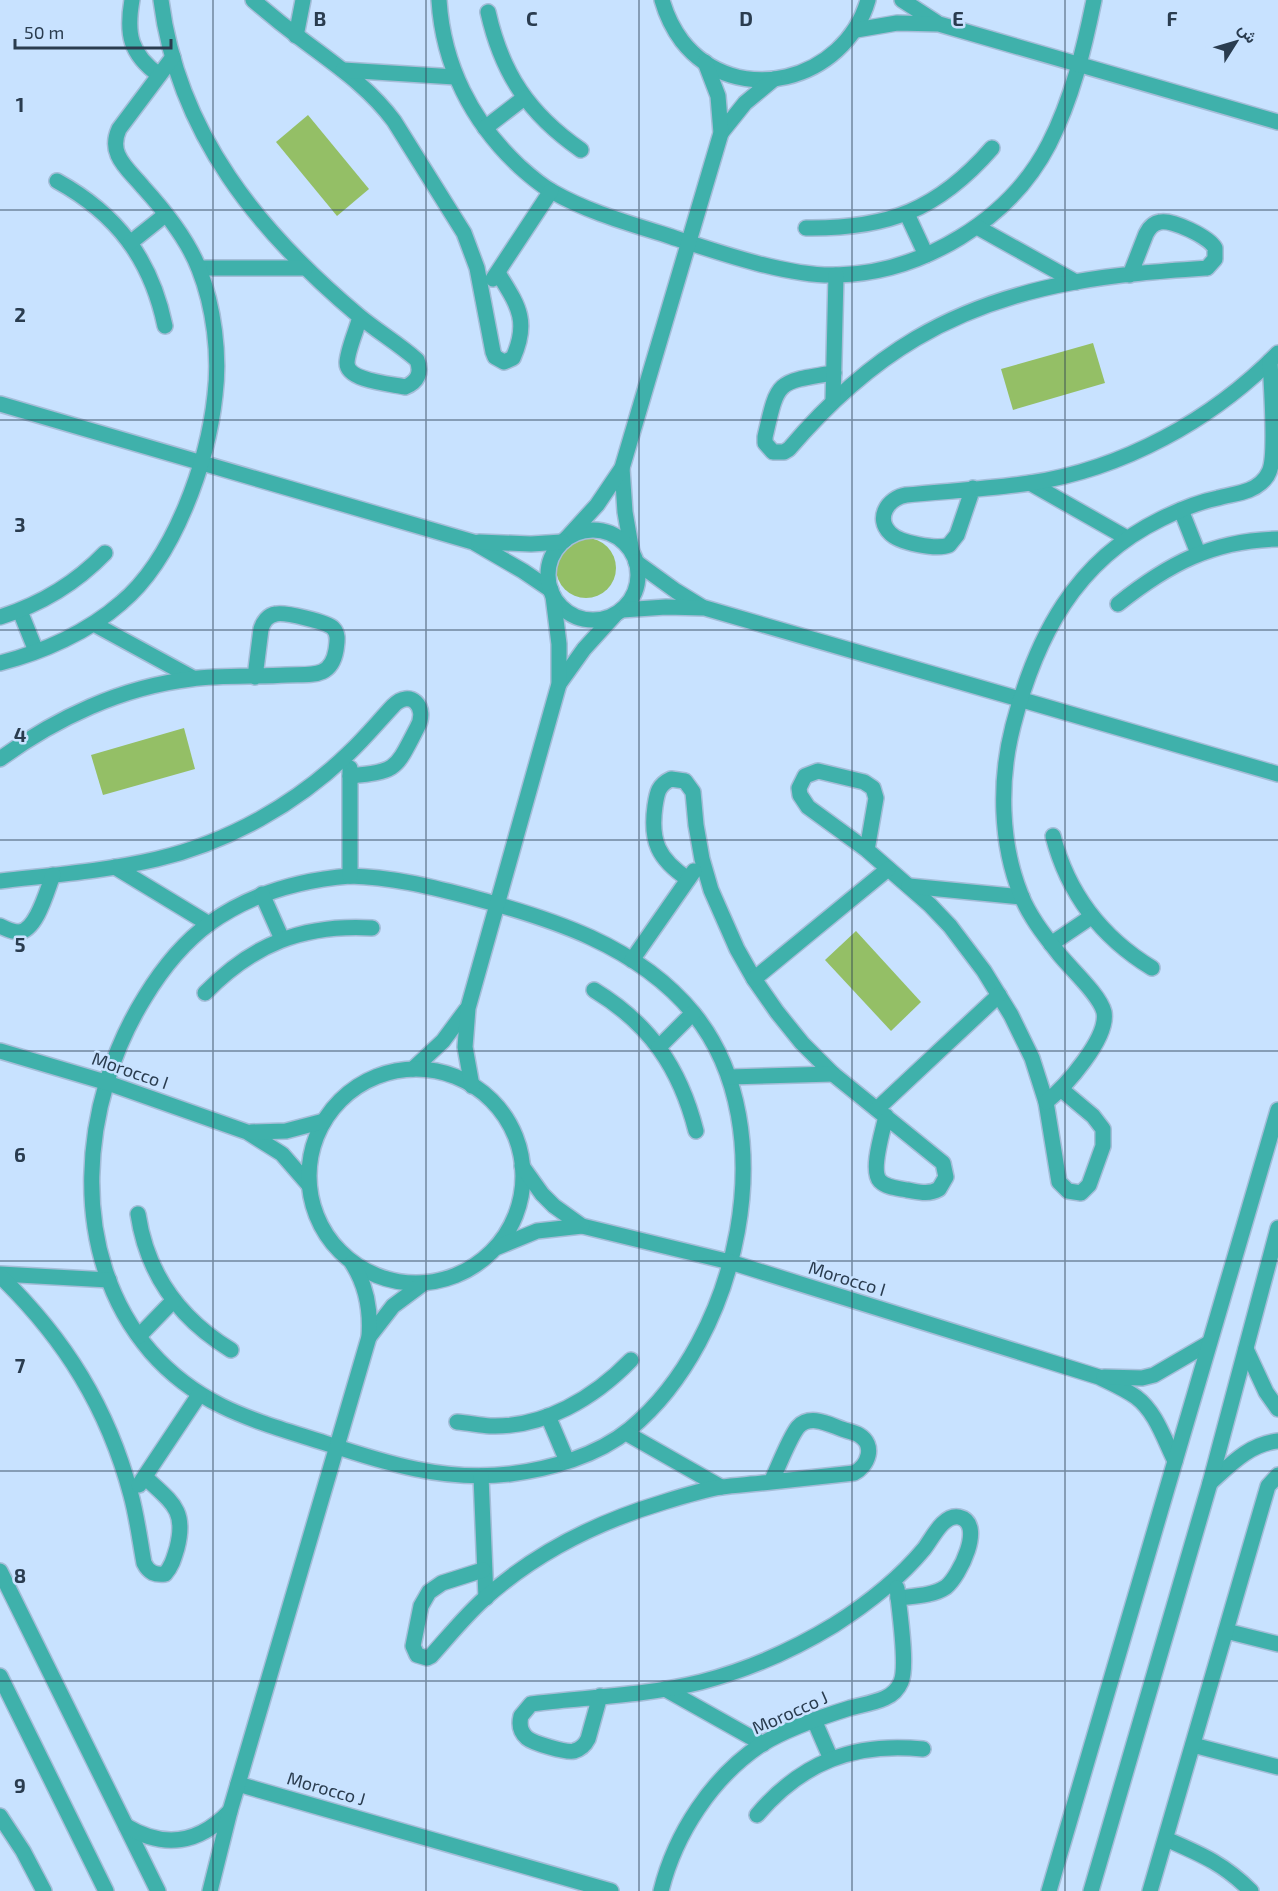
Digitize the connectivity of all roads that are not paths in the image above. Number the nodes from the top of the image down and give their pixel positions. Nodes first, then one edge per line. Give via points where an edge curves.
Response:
1 (132, 0) edge
2 (161, 0) edge
3 (253, 0) edge
4 (303, 0) edge
5 (439, 0) edge
6 (662, 0) edge
7 (868, 0) edge
8 (902, 0) edge
9 (1094, 0) edge
10 (488, 12) dead end
11 (939, 24) junction
12 (856, 30) junction
13 (296, 36) junction
14 (173, 57) junction
15 (705, 62) junction
16 (1079, 65) junction
17 (343, 70) junction
18 (159, 75) junction
19 (455, 77) junction
20 (774, 80) junction
21 (524, 98) junction
22 (1278, 122) edge
23 (485, 128) junction
24 (721, 133) junction
25 (992, 148) dead end
26 (581, 150) dead end
27 (57, 181) dead end
28 (551, 191) junction
29 (907, 214) junction
30 (165, 215) junction
31 (977, 227) junction
32 (806, 228) dead end
33 (130, 243) junction
34 (689, 243) junction
35 (926, 255) junction
36 (199, 268) junction
37 (304, 268) junction
38 (498, 273) junction
39 (836, 275) junction
40 (1130, 275) junction
41 (1076, 282) junction
42 (483, 295) junction
43 (360, 317) junction
44 (165, 326) dead end
45 (1274, 357) edge
46 (834, 373) junction
47 (1274, 393) edge
48 (833, 401) junction
49 (0, 404) edge
50 (200, 463) junction
51 (622, 468) junction
52 (1030, 483) junction
53 (973, 489) junction
54 (1181, 510) junction
55 (1127, 538) junction
56 (1278, 538) edge
57 (564, 541) junction
58 (473, 542) junction
59 (105, 553) dead end
60 (1198, 554) junction
61 (634, 557) junction
62 (552, 593) junction
63 (1118, 604) dead end
64 (705, 608) junction
65 (20, 611) junction
66 (618, 613) junction
67 (0, 617) edge
68 (94, 624) junction
69 (36, 651) junction
70 (0, 663) edge
71 (255, 677) junction
72 (194, 678) junction
73 (560, 684) junction
74 (1021, 700) junction
75 (350, 752) junction
76 (0, 759) edge
77 (1276, 775) edge
78 (350, 776) junction
79 (1053, 836) dead end
80 (867, 850) junction
81 (702, 859) junction
82 (115, 867) junction
83 (888, 869) junction
84 (53, 875) junction
85 (350, 876) junction
86 (688, 879) junction
87 (0, 881) edge
88 (909, 886) junction
89 (262, 894) junction
90 (1022, 897) junction
91 (498, 904) junction
92 (1091, 917) junction
93 (209, 924) junction
94 (0, 926) edge
95 (372, 928) dead end
96 (282, 939) junction
97 (1051, 944) junction
98 (632, 960) junction
99 (1152, 968) dead end
100 (754, 979) junction
101 (594, 990) dead end
102 (205, 993) dead end
103 (999, 996) junction
104 (468, 1008) junction
105 (693, 1013) junction
106 (659, 1047) junction
107 (0, 1051) edge
108 (414, 1069) junction
109 (833, 1074) junction
110 (729, 1077) junction
111 (105, 1082) junction
112 (472, 1086) junction
113 (1062, 1090) junction
114 (1046, 1102) junction
115 (1278, 1110) edge
116 (882, 1113) junction
117 (324, 1120) junction
118 (696, 1131) dead end
119 (247, 1132) junction
120 (522, 1166) junction
121 (309, 1185) junction
122 (138, 1214) dead end
123 (582, 1226) junction
124 (1278, 1227) edge
125 (495, 1248) junction
126 (351, 1261) junction
127 (729, 1262) junction
128 (0, 1275) edge
129 (109, 1280) junction
130 (424, 1283) junction
131 (173, 1301) junction
132 (139, 1336) junction
133 (369, 1336) junction
134 (1209, 1343) junction
135 (1246, 1348) junction
136 (231, 1350) dead end
137 (631, 1360) dead end
138 (1099, 1377) junction
139 (199, 1395) junction
140 (1278, 1409) edge
141 (548, 1416) junction
142 (457, 1422) dead end
143 (626, 1433) junction
144 (1278, 1441) edge
145 (337, 1447) junction
146 (567, 1461) junction
147 (1175, 1461) junction
148 (1278, 1475) edge
149 (481, 1476) junction
150 (145, 1477) junction
151 (771, 1482) junction
152 (1210, 1483) junction
153 (721, 1487) junction
154 (132, 1497) junction
155 (483, 1570) junction
156 (0, 1571) edge
157 (896, 1579) junction
158 (486, 1598) junction
159 (898, 1598) junction
160 (1226, 1631) junction
161 (1278, 1644) edge
162 (0, 1676) edge
163 (665, 1689) junction
164 (600, 1696) junction
165 (814, 1720) junction
166 (763, 1744) junction
167 (1193, 1745) junction
168 (923, 1749) dead end
169 (831, 1759) junction
170 (1278, 1767) edge
171 (238, 1784) junction
172 (230, 1811) junction
173 (757, 1815) dead end
174 (0, 1816) edge
175 (126, 1826) junction
176 (1166, 1839) junction
177 (44, 1891) edge
178 (105, 1891) edge
179 (158, 1891) edge
180 (210, 1891) edge
181 (611, 1891) edge
182 (661, 1891) edge
183 (1049, 1891) edge
184 (1091, 1891) edge
185 (1150, 1891) edge
186 (1251, 1891) edge

1 - 18 street via 132,45 143,62
2 - 14 street
3 - 13 street
4 - 13 street
5 - 19 street
6 - 15 street via 683,42
7 - 12 street
8 - 11 street
9 - 16 street
10 - 21 street via 501,57
11 - 12 street via 897,23
11 - 16 street
12 - 20 street via 826,61
13 - 17 street
14 - 18 street
14 - 37 street via 199,124 230,179 256,215
15 - 20 street via 734,75
15 - 24 street via 718,96
16 - 22 street
16 - 31 street via 1049,146 1009,198
17 - 19 street
17 - 42 street via 383,106 453,213 471,250
18 - 30 street via 119,129 115,143 122,163
19 - 23 street
20 - 24 street via 745,103
21 - 23 street
21 - 26 street via 550,127
23 - 28 street via 513,160
24 - 34 street
25 - 29 street via 962,179
27 - 33 street via 89,200
28 - 34 street via 591,210
28 - 38 street
29 - 32 street via 858,226
29 - 35 street
30 - 33 street
30 - 36 street
31 - 35 street
31 - 41 street
33 - 44 street via 148,271
34 - 39 street via 776,267
34 - 51 street
35 - 39 street via 882,269
36 - 37 street
36 - 50 street via 212,318 216,369 215,395
37 - 43 street
38 - 42 street
38 - 42 street via 520,314 515,353 509,361 495,357
39 - 46 street
40 - 40 street via 1207,268 1215,259 1215,248 1207,239 1174,224 1157,222 1146,234
40 - 41 street
41 - 48 street via 1005,298 949,320 891,353
43 - 43 street via 347,363 351,372 358,377 411,385 420,371 417,360
45 - 47 street
45 - 52 street via 1194,421 1157,442 1095,466
46 - 48 street
46 - 48 street via 796,379 782,387 774,400 765,437 768,448 778,453 789,449
47 - 54 street via 1272,462 1265,479 1250,490
49 - 50 street
50 - 58 street
50 - 68 street via 177,526 154,567 123,602
51 - 57 street via 597,505
51 - 61 street
52 - 53 street
52 - 55 street
53 - 53 street via 899,496 885,509 886,529 903,540 936,548 949,545 957,535
54 - 55 street
54 - 60 street
55 - 74 street via 1086,576 1053,622 1035,655
56 - 60 street via 1237,543
57 - 58 street
57 - 61 street via 582,531 601,531 619,538
57 - 62 street via 551,559 548,580
58 - 62 street via 524,571
59 - 65 street via 58,593
60 - 63 street via 1160,572
61 - 64 street via 676,591
61 - 66 street via 636,589
62 - 66 street via 576,617 592,620
62 - 73 street
64 - 66 street via 666,607
64 - 74 street
65 - 67 street
65 - 69 street
66 - 73 street via 584,649
68 - 69 street
68 - 72 street
69 - 70 street
71 - 71 street via 261,629 271,615 283,613 328,625 336,633 334,661 327,670
71 - 72 street
72 - 76 street via 163,683 93,705 28,738
73 - 91 street
74 - 77 street
74 - 90 street via 1004,784 1007,842
75 - 78 street
75 - 78 street via 396,703 409,700 420,706 422,720 398,763 385,771
75 - 82 street via 295,797 239,830 158,859
78 - 85 street
79 - 92 street via 1072,887
80 - 80 street via 803,802 799,788 805,776 818,771 864,782 873,788 876,798
80 - 83 street
81 - 86 street
81 - 86 street via 693,792 685,781 671,779 657,793 652,826 668,862
81 - 100 street via 723,920
82 - 84 street
82 - 93 street
83 - 88 street
83 - 100 street
84 - 87 street
84 - 94 street via 29,927 18,932
85 - 89 street via 305,881
85 - 91 street via 400,880
86 - 98 street
88 - 90 street
88 - 103 street via 950,926
89 - 93 street
89 - 96 street
90 - 97 street
91 - 98 street via 585,934
91 - 104 street
92 - 97 street
92 - 99 street via 1118,945
93 - 111 street via 176,955 148,992 126,1029
95 - 96 street via 326,928
96 - 102 street via 240,961
97 - 113 street via 1104,1011 1103,1027
98 - 105 street
100 - 109 street via 802,1043
101 - 106 street via 629,1015
103 - 114 street via 1032,1058
103 - 116 street
104 - 108 street via 443,1041
104 - 112 street via 465,1047
105 - 106 street
105 - 110 street
106 - 118 street via 682,1087
107 - 111 street, Morocco I
108 - 112 street via 444,1073
108 - 117 street via 382,1075 353,1089
109 - 110 street
109 - 116 street
110 - 127 street via 738,1111 743,1157 741,1208
111 - 119 street, Morocco I
111 - 129 street via 92,1150 92,1183 100,1248
112 - 120 street via 504,1117 519,1149
113 - 114 street
113 - 114 street via 1093,1116 1103,1130 1103,1146 1089,1185 1081,1193 1068,1191 1059,1182
115 - 134 street
116 - 116 street via 876,1163 880,1181 926,1194 939,1189 946,1177 943,1163
117 - 119 street, Morocco I via 286,1131
117 - 121 street via 312,1152
119 - 121 street, Morocco I via 282,1154
120 - 123 street, Morocco I via 542,1194
120 - 125 street via 520,1201 506,1234
121 - 126 street via 322,1227
122 - 131 street via 146,1249
123 - 125 street, Morocco I via 537,1231
123 - 127 street, Morocco I
124 - 135 street
125 - 130 street via 463,1272
126 - 130 street via 378,1276
126 - 133 street via 367,1297
127 - 138 street, Morocco I
127 - 143 street via 696,1350 665,1393
128 - 129 street
128 - 154 street via 56,1336 80,1372 104,1419
129 - 132 street
130 - 133 street via 393,1306
131 - 132 street
131 - 136 street via 194,1324
132 - 139 street via 166,1368
133 - 145 street
134 - 138 street, Morocco I via 1154,1375
134 - 147 street
135 - 140 street
135 - 152 street
137 - 141 street via 589,1396
138 - 147 street, Morocco I via 1144,1405
139 - 145 street via 252,1419
139 - 150 street
141 - 142 street via 491,1426
141 - 146 street
143 - 146 street
143 - 153 street
144 - 152 street via 1245,1453
145 - 149 street via 423,1472
145 - 171 street
146 - 149 street via 524,1472
147 - 183 street
148 - 160 street via 1268,1486
149 - 155 street
150 - 154 street
150 - 154 street via 175,1507 181,1524 172,1565 165,1574 150,1572 144,1563
151 - 151 street via 854,1473 864,1465 868,1446 860,1436 807,1421 794,1433
151 - 153 street
152 - 184 street
153 - 158 street via 605,1522 548,1551
155 - 158 street
155 - 158 street via 442,1583 429,1592 421,1606 413,1646 417,1655 431,1656
156 - 175 street
157 - 159 street, Morocco J
157 - 159 street via 945,1521 952,1517 967,1521 971,1528 969,1544 952,1581 938,1591
157 - 163 street via 852,1613 803,1642 736,1671
159 - 165 street, Morocco J via 904,1672 897,1688 884,1699
160 - 161 street
160 - 167 street
162 - 178 street
163 - 164 street
163 - 166 street
164 - 164 street via 588,1739 575,1751 533,1741 521,1731 520,1716 531,1704
165 - 166 street, Morocco J
165 - 169 street
166 - 182 street, Morocco J via 725,1775 694,1814 672,1857
167 - 170 street
167 - 176 street
168 - 169 street via 886,1747
169 - 173 street via 790,1782
171 - 172 street
171 - 181 street, Morocco J
172 - 175 street via 208,1830 180,1840 152,1838
172 - 180 street
174 - 177 street
175 - 179 street
176 - 185 street
176 - 186 street via 1215,1861

